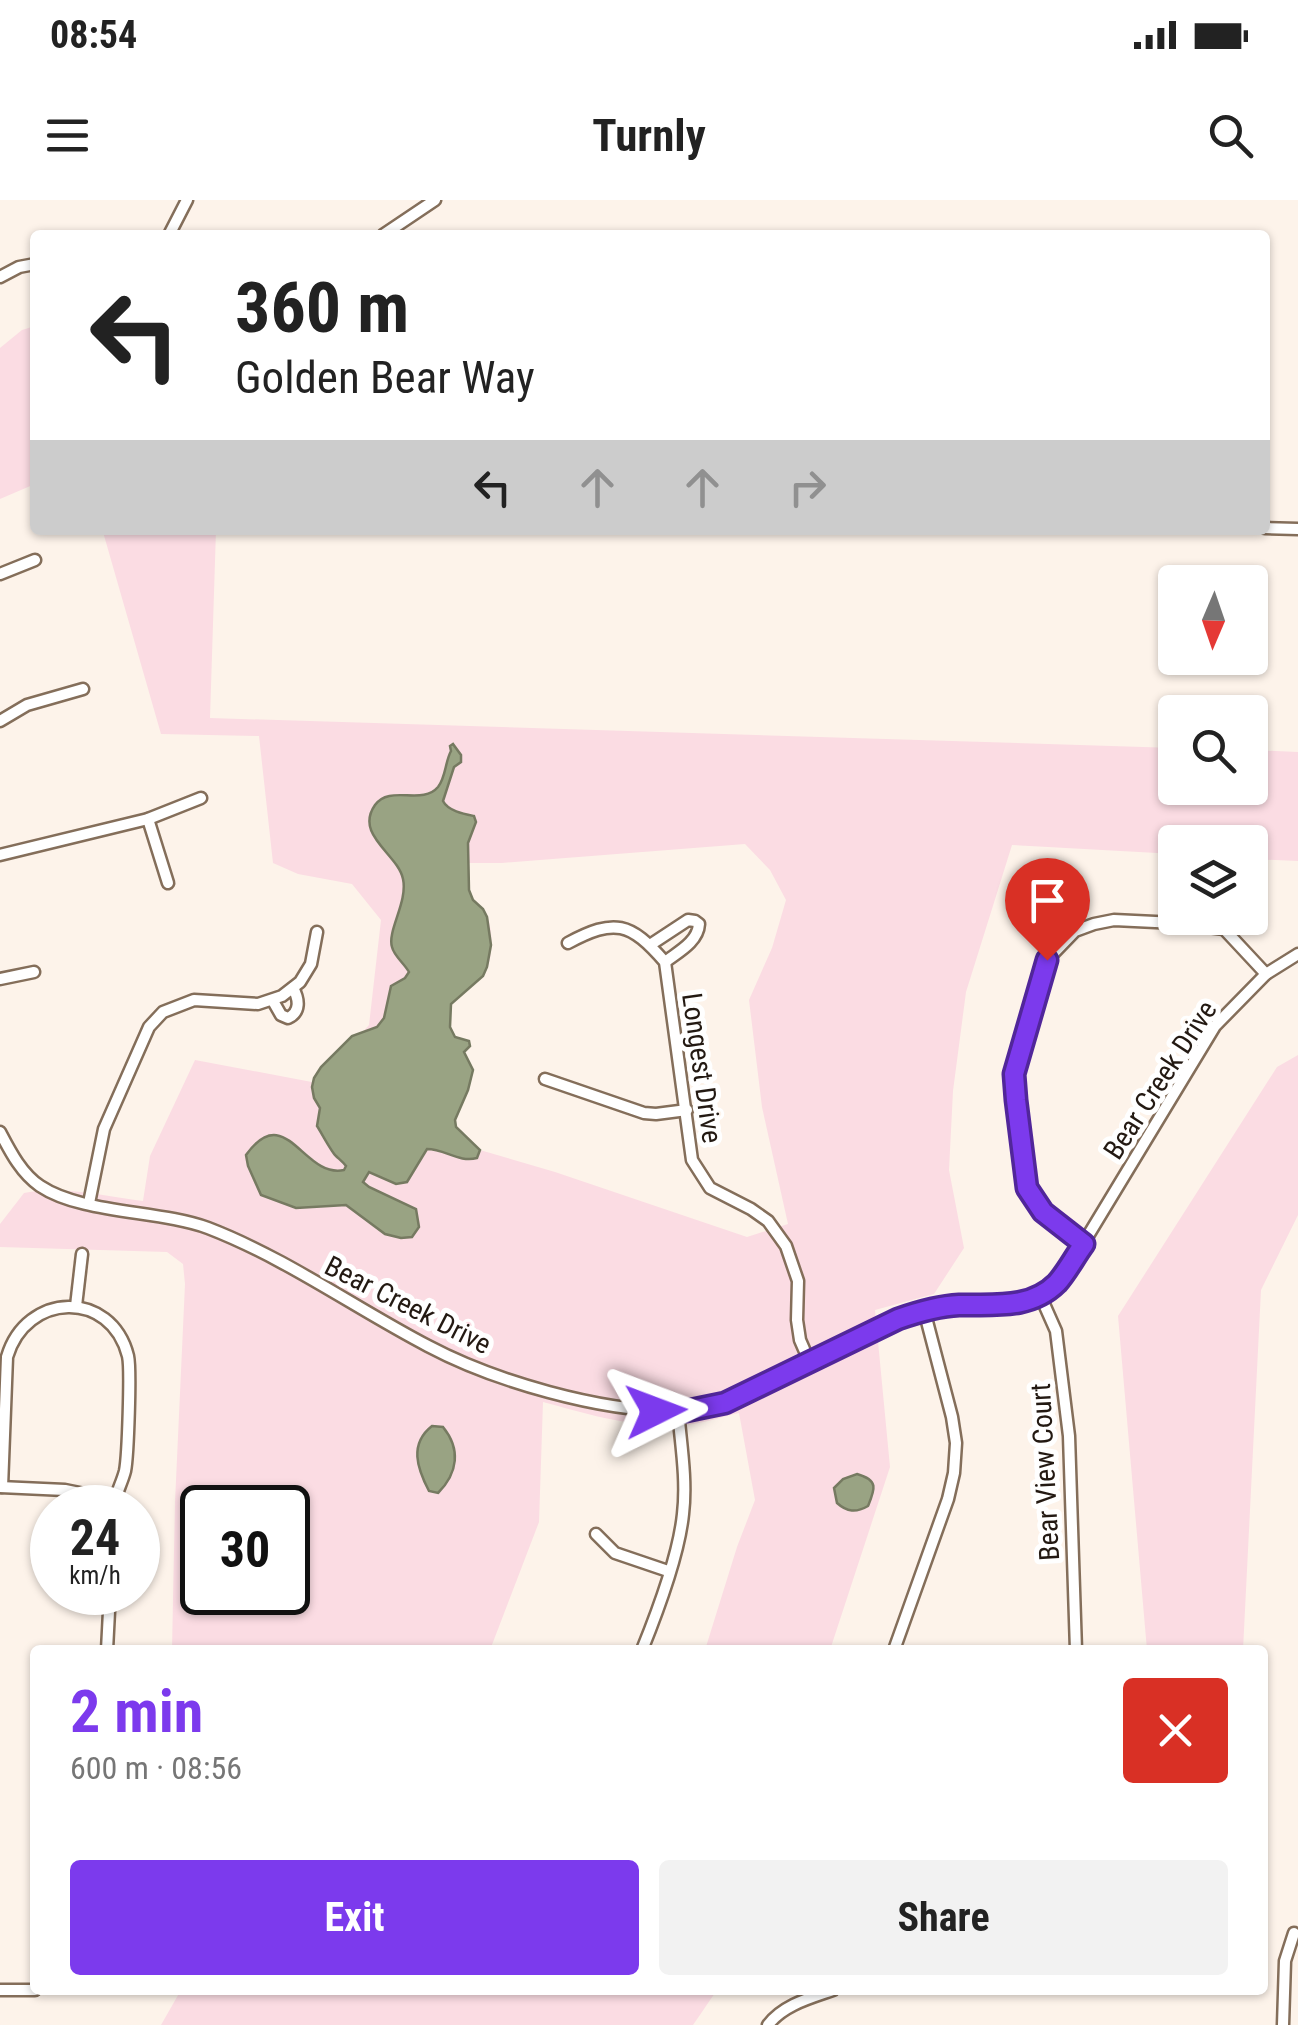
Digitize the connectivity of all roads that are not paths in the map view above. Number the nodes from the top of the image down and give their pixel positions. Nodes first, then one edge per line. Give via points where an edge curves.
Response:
1 (188, 200) edge
2 (435, 200) edge
3 (173, 230) edge
4 (391, 230) edge
5 (30, 265) edge
6 (0, 277) edge
7 (1270, 528) edge
8 (1298, 529) edge
9 (34, 560) dead end
10 (0, 574) edge
11 (83, 689) dead end
12 (0, 721) edge
13 (202, 798) dead end
14 (148, 819) junction
15 (0, 855) edge
16 (168, 883) dead end
17 (316, 932) dead end
18 (568, 943) dead end
19 (650, 945) junction
20 (1298, 954) edge
21 (665, 962) junction
22 (34, 972) dead end
23 (1266, 974) junction
24 (0, 979) edge
25 (293, 988) junction
26 (273, 1000) junction
27 (545, 1079) dead end
28 (686, 1110) junction
29 (0, 1132) edge
30 (89, 1203) junction
31 (1084, 1244) junction
32 (82, 1254) dead end
33 (1040, 1295) junction
34 (76, 1306) junction
35 (924, 1310) junction
36 (810, 1363) junction
37 (678, 1411) junction
38 (121, 1485) edge
39 (1, 1487) edge
40 (30, 1488) edge
41 (596, 1534) dead end
42 (668, 1571) junction
43 (109, 1615) edge
44 (107, 1645) edge
45 (644, 1645) edge
46 (896, 1645) edge
47 (1076, 1645) edge
48 (1294, 1933) dead end
49 (0, 1990) edge
50 (30, 1990) edge
51 (819, 1995) edge
52 (768, 2025) edge
53 (1283, 2025) edge

1 - 3 street
2 - 4 street
5 - 6 street
7 - 8 street
9 - 10 street
11 - 12 street via 27,705
13 - 14 street
14 - 15 street
14 - 16 street
17 - 25 street via 311,964
18 - 19 street, Longest Drive via 609,927
19 - 21 street, Longest Drive
19 - 21 street via 688,920 699,924 693,940
20 - 23 street, Bear Creek Drive
21 - 28 street, Longest Drive
22 - 24 street
23 - 31 street, Bear Creek Drive via 1215,1026
23 - 31 street via 1224,929 1160,922 1094,924 1075,931 1047,960 1014,1074 1027,1188 1043,1212
25 - 26 street
25 - 26 street via 294,1015 281,1015
26 - 30 street via 194,1000 164,1012 150,1027 104,1129
27 - 28 street via 644,1113
28 - 36 street, Longest Drive via 692,1160 710,1188 768,1221 786,1246 798,1281 800,1340
29 - 30 street, Bear Creek Drive via 38,1185
30 - 37 street, Bear Creek Drive via 203,1226 250,1245 478,1368 613,1408
31 - 33 street, Bear Creek Drive
32 - 34 street
33 - 35 street, Bear Creek Drive via 1012,1306
33 - 47 street, Bear View Court via 1056,1331 1069,1436
34 - 38 street via 102,1317 129,1358
34 - 39 street via 32,1317 10,1346
35 - 36 street, Bear Creek Drive
35 - 46 street via 952,1417 954,1473
36 - 37 street, Bear Creek Drive via 725,1403
37 - 42 street via 683,1514
39 - 40 street
41 - 42 street via 615,1553
42 - 45 street
43 - 44 street
48 - 53 street via 1285,1961
49 - 50 street
51 - 52 street

